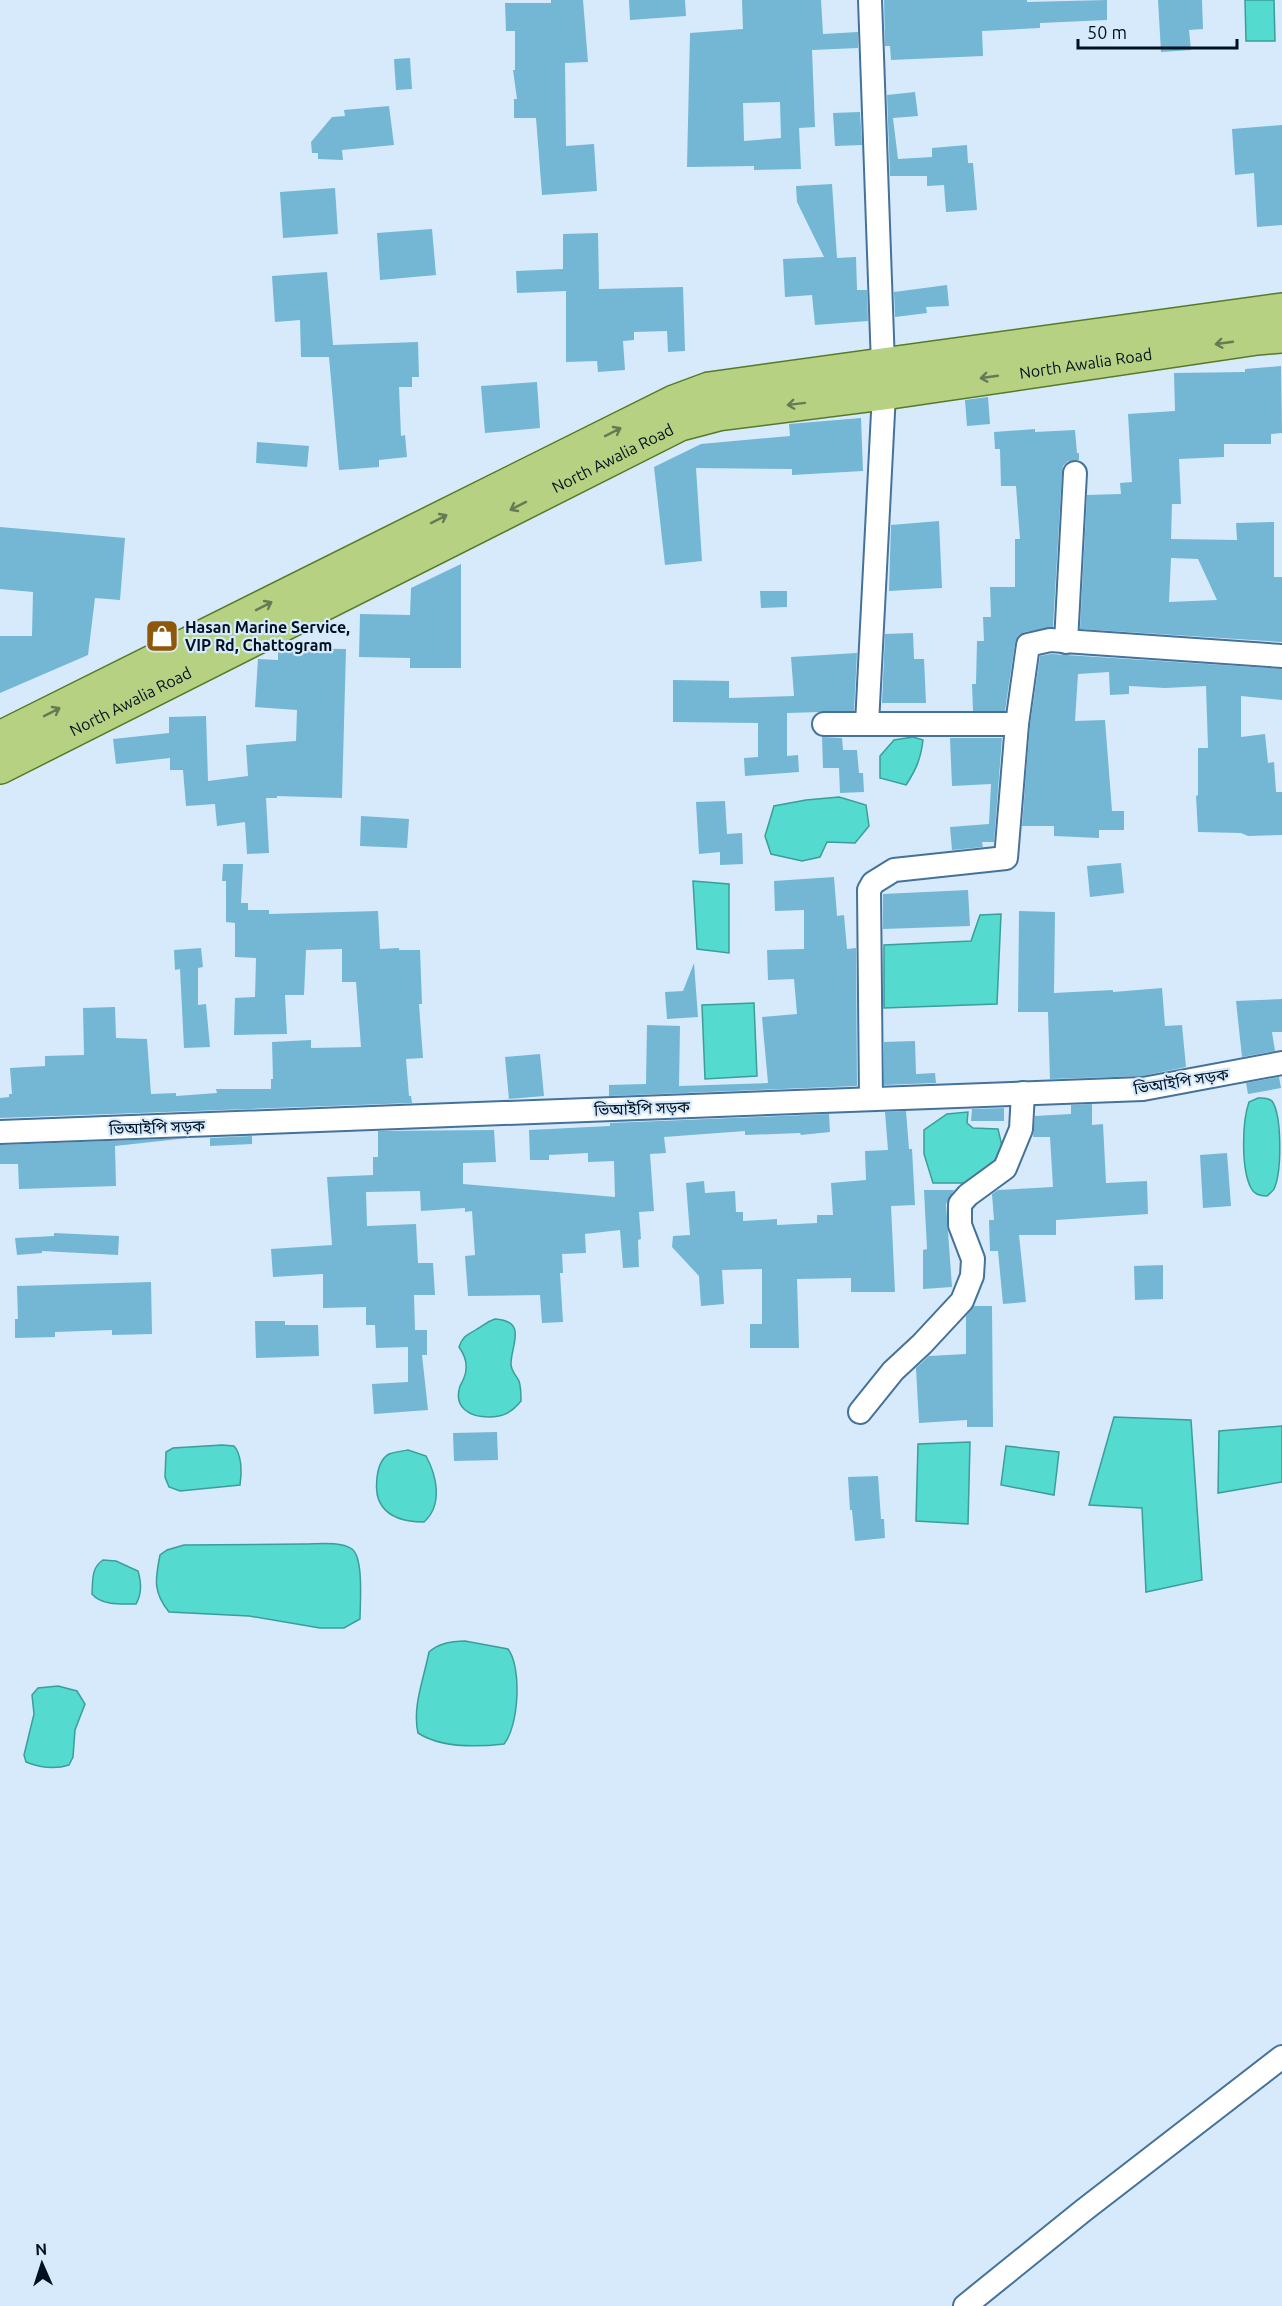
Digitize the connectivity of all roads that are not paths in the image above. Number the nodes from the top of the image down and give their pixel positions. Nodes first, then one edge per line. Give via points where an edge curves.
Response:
1 (870, 0) edge
2 (1282, 310) edge
3 (1282, 336) edge
4 (883, 380) junction
5 (1075, 473) dead end
6 (1066, 642) junction
7 (1282, 656) edge
8 (824, 724) dead end
9 (867, 724) junction
10 (1017, 724) junction
11 (0, 738) edge
12 (0, 767) edge
13 (1282, 1063) edge
14 (1023, 1094) junction
15 (871, 1099) junction
16 (0, 1132) edge
17 (860, 1412) dead end
18 (1282, 2057) edge
19 (965, 2306) edge

1 - 4 street
2 - 4 main road, North Awalia Road
3 -> 4 main road, North Awalia Road
4 - 9 street
11 -> 4 main road, North Awalia Road via 674,402 709,389
4 -> 12 main road, North Awalia Road via 680,424
5 - 6 street
6 - 7 street
6 - 10 street via 1050,640 1028,645
8 - 9 street
9 - 10 street
10 - 15 street via 1006,858 894,870 869,890
13 - 14 street, ভিআইপি সড়ক via 1143,1089
14 - 15 street, ভিআইপি সড়ক
14 - 17 street via 1021,1129 1005,1168 960,1204 960,1225 973,1259 972,1276 962,1300 893,1371
15 - 16 street, ভিআইপি সড়ক
18 - 19 street

